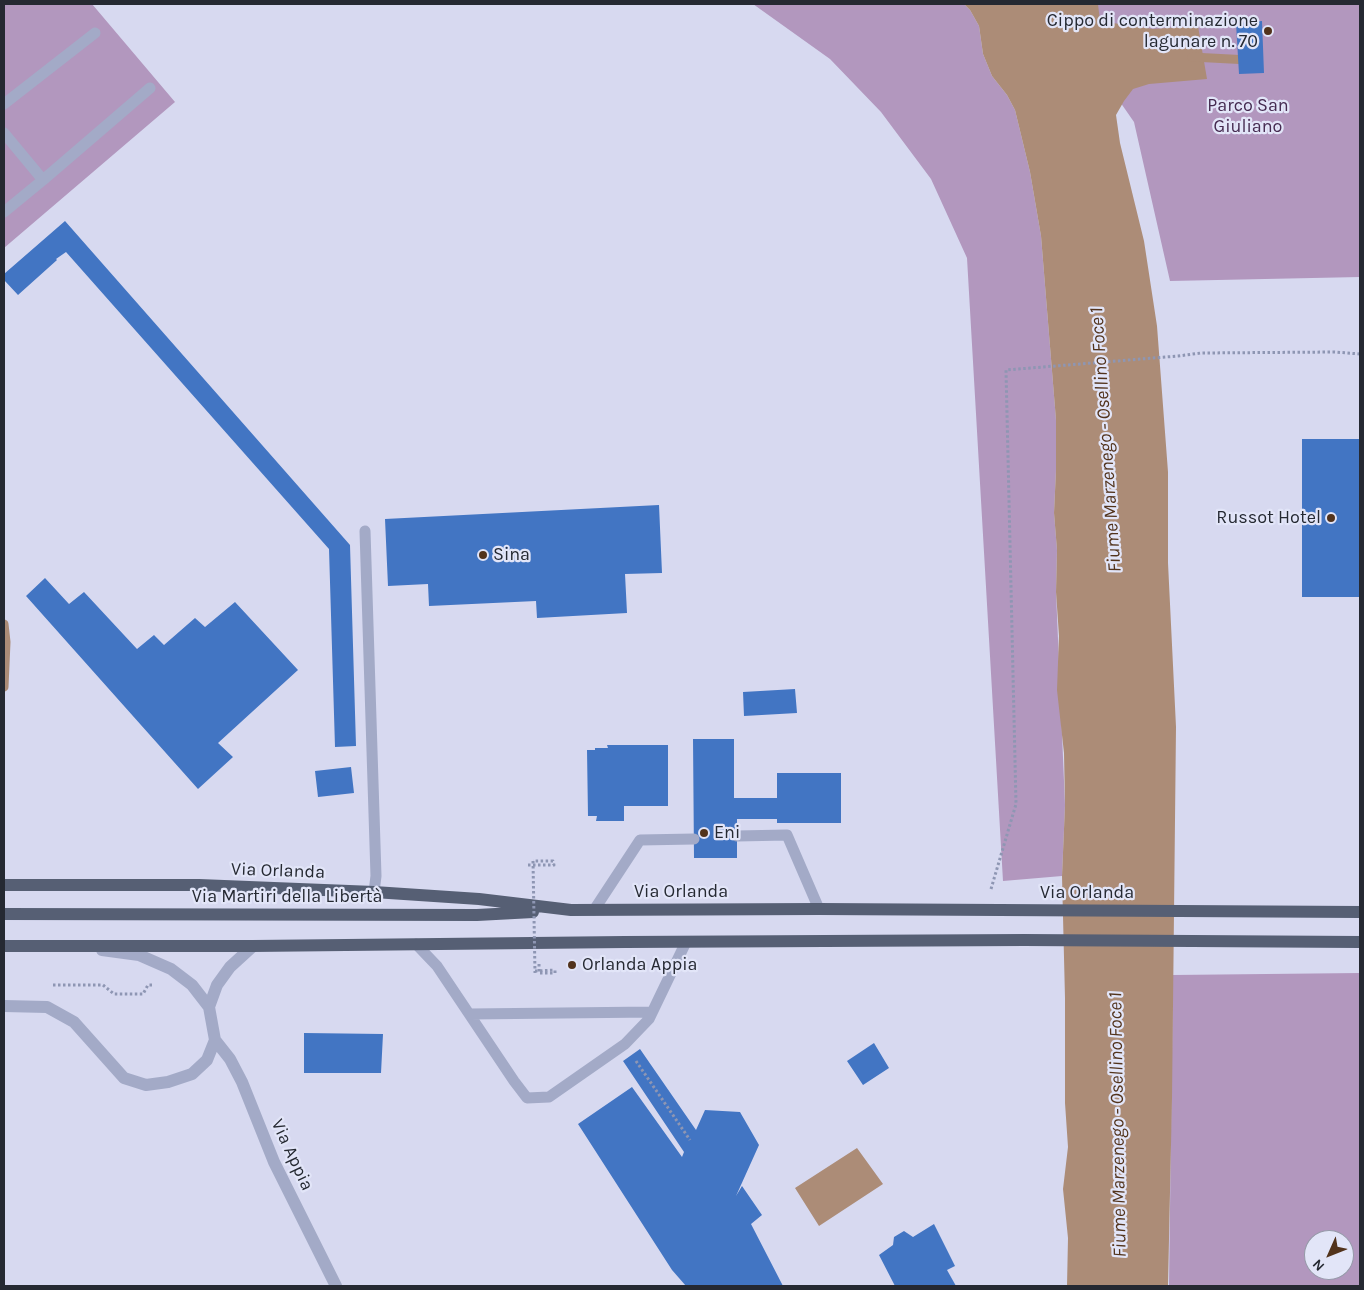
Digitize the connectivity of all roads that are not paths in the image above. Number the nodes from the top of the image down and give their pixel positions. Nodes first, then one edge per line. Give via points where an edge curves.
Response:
1 (95, 32) dead end
2 (150, 88) dead end
3 (4, 104) edge
4 (4, 133) edge
5 (43, 180) junction
6 (4, 212) edge
7 (365, 531) dead end
8 (737, 836) dead end
9 (694, 839) dead end
10 (4, 885) edge
11 (374, 892) junction
12 (819, 909) junction
13 (571, 910) junction
14 (594, 910) junction
15 (1360, 912) edge
16 (4, 914) edge
17 (686, 942) junction
18 (1360, 942) edge
19 (416, 944) junction
20 (4, 946) edge
21 (72, 946) junction
22 (252, 946) junction
23 (8, 1005) edge
24 (209, 1007) junction
25 (652, 1012) junction
26 (470, 1014) junction
27 (215, 1040) junction
28 (336, 1286) edge

1 - 3 lane
2 - 5 lane
4 - 5 lane
5 - 6 lane
7 - 11 lane
8 - 12 lane via 788,835
9 - 14 lane via 640,840
10 - 11 main road, Via Orlanda via 199,886
11 - 13 main road, Via Orlanda via 479,899
12 - 14 main road, Via Orlanda
12 - 15 main road, Via Orlanda
13 - 14 main road, Via Orlanda
13 - 16 main road, Via Martiri della Libertà via 477,915
17 - 18 main road
17 - 19 main road
17 - 25 lane
19 - 22 main road
19 - 26 lane via 437,966
20 - 21 main road
21 - 22 main road
21 - 24 street via 139,955 171,969 192,985
22 - 24 street via 217,985
23 - 27 street via 47,1007 74,1022 124,1078 146,1084 168,1082 192,1074 207,1060
24 - 27 street
25 - 26 lane
25 - 26 lane via 649,1020 625,1044 549,1097 528,1098
27 - 28 street, Via Appia via 242,1082 274,1162

